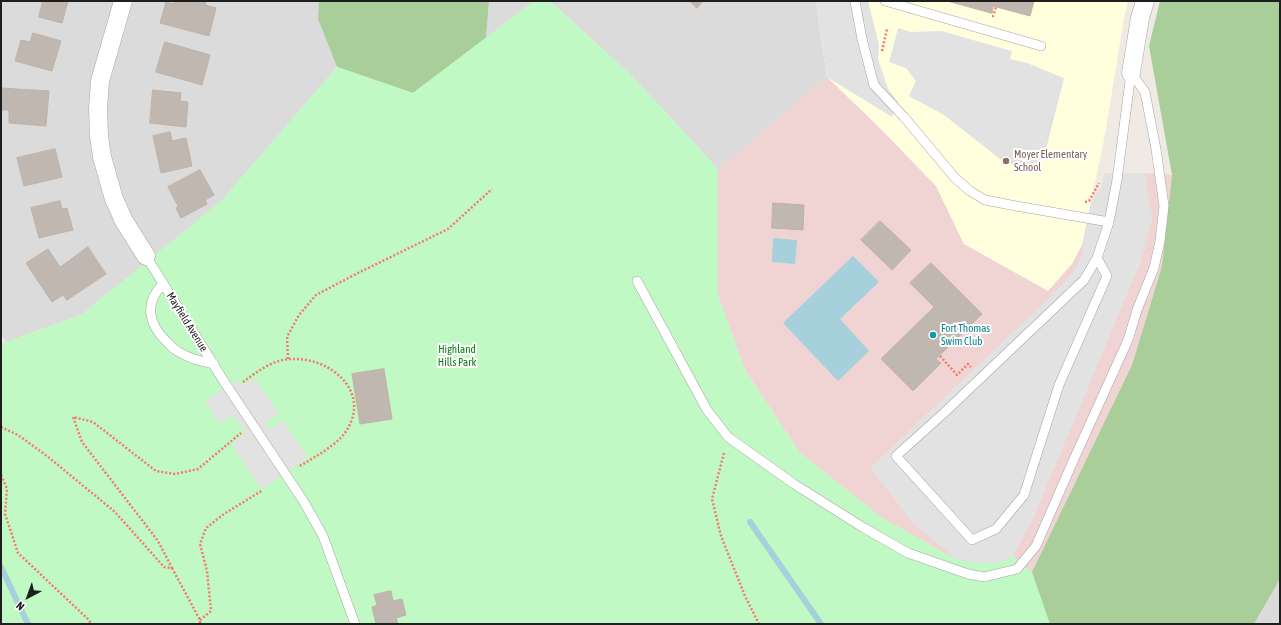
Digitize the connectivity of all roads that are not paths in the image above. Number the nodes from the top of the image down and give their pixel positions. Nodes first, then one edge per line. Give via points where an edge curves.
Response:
1 (124, 1) edge
2 (855, 1) edge
3 (885, 1) edge
4 (1145, 1) edge
5 (1041, 46) dead end
6 (1131, 73) junction
7 (1109, 222) junction
8 (146, 256) joint
9 (1097, 258) junction
10 (637, 281) dead end
11 (163, 284) junction
12 (214, 364) junction
13 (354, 624) edge

1 - 8 street, Mayfield Avenue via 100,81 99,136 114,199 124,221
2 - 7 lane via 874,85 955,178 985,200
3 - 5 lane
4 - 6 street
6 - 7 lane
6 - 10 lane via 1145,92 1156,149 1164,206 1160,242 1154,268 1128,340 1036,546 1017,569 984,577 908,554 801,488 728,437 707,410
7 - 9 lane
8 - 11 lane, Mayfield Avenue
9 - 9 lane via 1084,280 896,456 972,540 996,529 1024,495 1059,385 1107,276
11 - 12 lane, Mayfield Avenue
11 - 12 lane via 156,291 150,309 153,325 177,352 191,359
12 - 13 lane, Mayfield Avenue via 304,502 320,531

